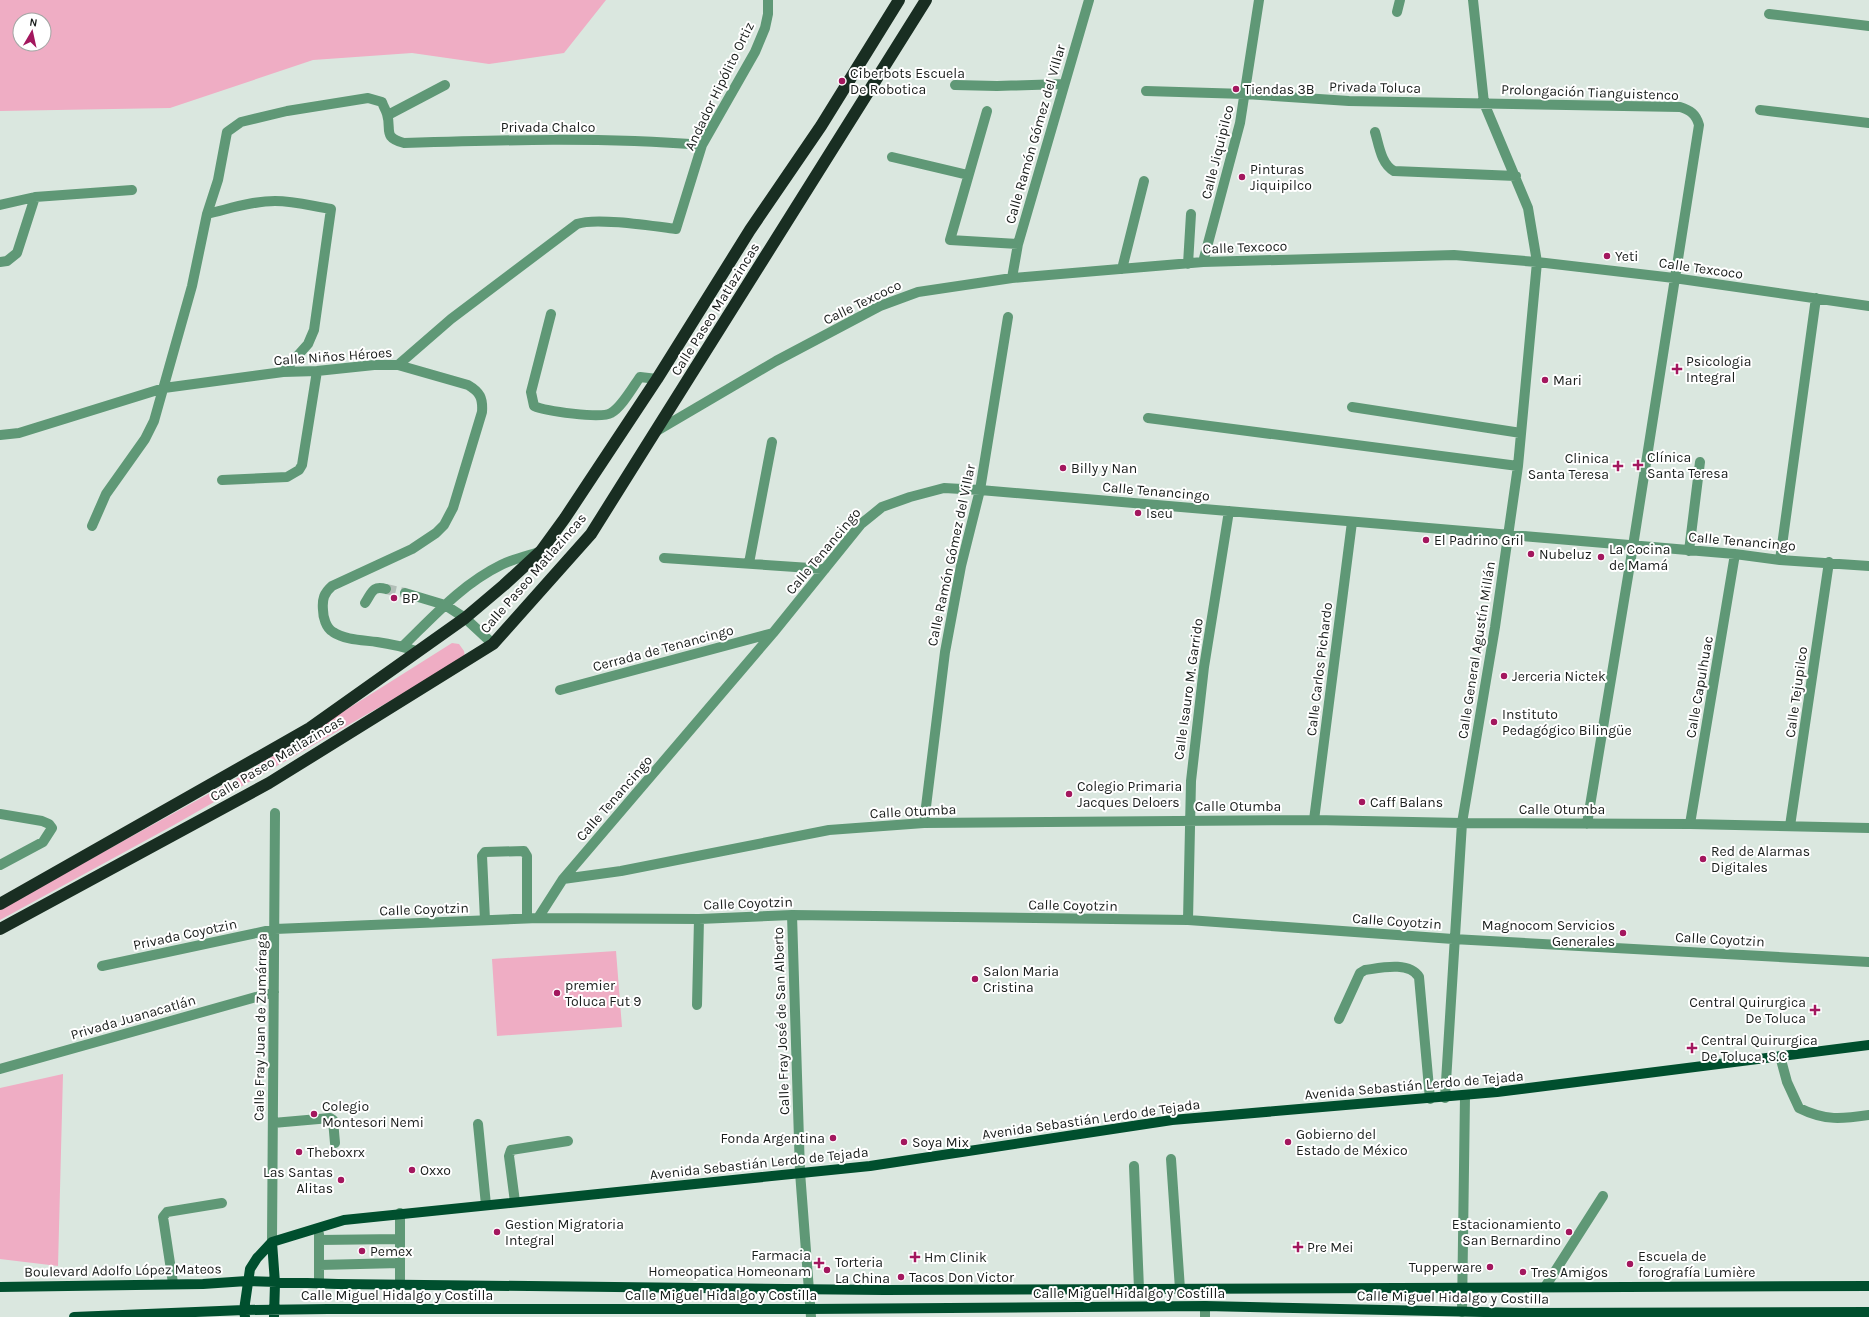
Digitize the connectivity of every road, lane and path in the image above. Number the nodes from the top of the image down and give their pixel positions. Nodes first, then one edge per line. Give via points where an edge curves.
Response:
1 (768, 0) edge
2 (898, 0) edge
3 (926, 0) edge
4 (1089, 0) edge
5 (1259, 0) edge
6 (1400, 0) edge
7 (1473, 0) edge
8 (1397, 12) dead end
9 (1769, 14) dead end
10 (1869, 26) edge
11 (445, 84) dead end
12 (1063, 84) junction
13 (955, 85) dead end
14 (1146, 91) dead end
15 (1245, 94) junction
16 (1484, 103) junction
17 (1760, 110) dead end
18 (987, 111) dead end
19 (388, 115) junction
20 (1869, 123) edge
21 (1375, 132) dead end
22 (702, 145) junction
23 (892, 157) dead end
24 (968, 175) junction
25 (1516, 176) junction
26 (1144, 181) dead end
27 (132, 190) dead end
28 (35, 197) junction
29 (0, 205) edge
30 (207, 214) junction
31 (1191, 214) dead end
32 (1018, 244) junction
33 (0, 262) edge
34 (1203, 262) junction
35 (1537, 262) junction
36 (1188, 264) junction
37 (1122, 269) junction
38 (1012, 278) junction
39 (1674, 278) junction
40 (1816, 298) junction
41 (1869, 306) edge
42 (551, 314) dead end
43 (1008, 317) dead end
44 (398, 365) junction
45 (317, 371) junction
46 (283, 372) junction
47 (657, 379) junction
48 (164, 388) junction
49 (1352, 407) dead end
50 (1148, 418) dead end
51 (655, 432) junction
52 (1521, 433) junction
53 (0, 435) edge
54 (772, 442) dead end
55 (1700, 462) dead end
56 (1518, 466) junction
57 (222, 480) dead end
58 (980, 490) junction
59 (1229, 512) junction
60 (1352, 522) junction
61 (92, 526) dead end
62 (1508, 535) junction
63 (1633, 546) junction
64 (1689, 550) junction
65 (541, 551) junction
66 (1735, 554) junction
67 (664, 558) dead end
68 (1780, 560) junction
69 (1829, 562) junction
70 (749, 563) junction
71 (1869, 566) edge
72 (825, 569) junction
73 (386, 590) tunnel mouth
74 (405, 593) tunnel mouth
75 (365, 604) dead end
76 (445, 605) junction
77 (465, 618) junction
78 (773, 633) junction
79 (493, 644) junction
80 (402, 647) junction
81 (416, 651) junction
82 (560, 690) dead end
83 (275, 812) dead end
84 (0, 814) edge
85 (1190, 820) junction
86 (1314, 820) junction
87 (1462, 823) junction
88 (924, 824) junction
89 (1586, 824) junction
90 (1690, 824) junction
91 (1790, 826) junction
92 (1869, 828) edge
93 (0, 866) edge
94 (563, 879) junction
95 (0, 904) edge
96 (792, 915) junction
97 (527, 918) junction
98 (538, 918) junction
99 (699, 919) junction
100 (485, 920) junction
101 (1188, 920) junction
102 (0, 929) edge
103 (275, 929) junction
104 (1453, 939) junction
105 (1869, 962) edge
106 (102, 966) dead end
107 (274, 992) junction
108 (697, 1005) dead end
109 (1339, 1019) dead end
110 (1869, 1045) edge
111 (1780, 1056) junction
112 (0, 1069) edge
113 (1465, 1096) junction
114 (1445, 1098) junction
115 (1430, 1099) junction
116 (1869, 1115) edge
117 (273, 1123) junction
118 (478, 1124) dead end
119 (568, 1141) dead end
120 (335, 1143) dead end
121 (1171, 1159) dead end
122 (1134, 1166) dead end
123 (800, 1172) junction
124 (1603, 1196) dead end
125 (515, 1202) junction
126 (222, 1203) dead end
127 (486, 1205) junction
128 (400, 1214) junction
129 (319, 1228) junction
130 (400, 1239) junction
131 (319, 1240) junction
132 (272, 1242) junction
133 (400, 1263) junction
134 (319, 1265) junction
135 (247, 1281) junction
136 (275, 1283) junction
137 (173, 1284) junction
138 (319, 1284) junction
139 (400, 1285) junction
140 (1869, 1286) edge
141 (0, 1287) edge
142 (1545, 1287) junction
143 (808, 1288) junction
144 (1462, 1288) junction
145 (1139, 1289) junction
146 (1180, 1289) junction
147 (1205, 1306) junction
148 (328, 1309) junction
149 (1462, 1312) junction
150 (1869, 1312) edge
151 (245, 1313) edge
152 (810, 1313) edge
153 (274, 1314) edge
154 (1529, 1315) edge
155 (1608, 1315) edge
156 (1681, 1315) edge
157 (117, 1316) edge
158 (74, 1317) edge
159 (310, 1317) edge
160 (1205, 1317) edge

1 - 22 street, Andador Hipólito Ortiz via 765,28 755,52
2 - 47 highway, Calle Paseo Matlazincas via 821,126 750,230
3 - 51 highway, Calle Paseo Matlazincas
4 - 12 street, Calle Ramón Gómez del Villar
5 - 15 street, Calle Jiquipilco
6 - 8 street
7 - 16 street, Calle General Agustín Millán
9 - 10 street
11 - 19 street
12 - 13 street
12 - 32 street, Calle Ramón Gómez del Villar
14 - 15 street, Privada Toluca
15 - 16 street, Privada Toluca via 1349,101
15 - 34 street, Calle Jiquipilco via 1240,123
16 - 25 street, Calle General Agustín Millán
16 - 39 street, Prolongación Tianguistenco via 1680,107 1692,112 1699,125
17 - 20 street
18 - 24 street
19 - 22 street, Privada Chalco via 388,132 393,140 404,143 493,140 649,141
19 - 30 street via 382,102 368,98 287,111 241,122 227,132 218,180
21 - 25 street via 1384,163 1394,171
22 - 44 street, Andador Hipólito Ortiz via 676,229 583,221 570,228 451,319
23 - 24 street
24 - 32 street via 950,240
25 - 35 street, Calle General Agustín Millán via 1528,208
26 - 37 street
27 - 28 street
28 - 29 street
28 - 33 street via 17,253 7,261
30 - 46 street via 275,201 331,209 314,330 308,344
30 - 48 street via 192,286
31 - 36 street
32 - 38 street, Calle Ramón Gómez del Villar
34 - 35 street, Calle Texcoco via 1426,255
34 - 36 street, Calle Texcoco
35 - 39 street, Calle Texcoco
35 - 52 street, Calle General Agustín Millán
36 - 37 street, Calle Texcoco
37 - 38 street, Calle Texcoco
38 - 51 street, Calle Texcoco via 918,292 880,306 776,361
39 - 40 street, Calle Texcoco
39 - 63 street, Prolongación Tianguistenco
40 - 41 street, Calle Texcoco
40 - 68 street
42 - 47 street via 531,392 534,406 546,410 606,415 617,408 640,377
43 - 58 street, Calle Ramón Gómez del Villar
44 - 45 street, Calle Niños Héroes
44 - 80 street, Calle Niños Héroes via 468,385 478,391 483,401 482,412 453,508 444,525 412,549 332,586 322,600 325,622 332,631 344,637
45 - 46 street, Calle Niños Héroes
45 - 57 street via 302,465 299,470 287,477
46 - 48 street, Calle Niños Héroes
47 - 65 highway, Calle Paseo Matlazincas
48 - 53 street, Calle Niños Héroes via 19,433
48 - 61 street via 154,421 145,439 106,494
49 - 52 street
50 - 56 street
51 - 79 highway, Calle Paseo Matlazincas via 591,534
52 - 56 street, Calle General Agustín Millán
54 - 70 street
55 - 64 street
56 - 62 street, Calle General Agustín Millán
58 - 59 street, Calle Tenancingo
58 - 72 street, Calle Tenancingo via 944,488 882,507 861,524
58 - 88 street, Calle Ramón Gómez del Villar via 961,566 945,652
59 - 60 street, Calle Tenancingo
59 - 85 street, Calle Isauro M. Garrido via 1204,667 1191,781
60 - 62 street, Calle Tenancingo
60 - 86 street, Calle Carlos Pichardo
62 - 63 street, Calle Tenancingo
62 - 87 street, Calle General Agustín Millán
63 - 64 street, Calle Tenancingo
63 - 89 street, Prolongación Tianguistenco
64 - 66 street, Calle Tenancingo
65 - 76 street via 502,564 481,576
65 - 77 highway, Calle Paseo Matlazincas
66 - 68 street, Calle Tenancingo
66 - 90 street, Calle Capulhuac
67 - 70 street
68 - 69 street, Calle Tenancingo
69 - 71 street, Calle Tenancingo
69 - 91 street, Calle Tejupilco
70 - 72 street
72 - 78 street, Calle Tenancingo
73 - 75 street via 379,587 374,589
74 - 76 street
76 - 77 street
76 - 80 street
77 - 79 street
77 - 81 highway, Calle Paseo Matlazincas
78 - 82 street, Cerrada de Tenancingo
78 - 94 street, Calle Tenancingo
79 - 102 highway, Calle Paseo Matlazincas via 270,783
80 - 81 street, Calle Niños Héroes
81 - 95 highway, Calle Paseo Matlazincas via 310,728
83 - 103 street, Calle Fray Juan de Zumárraga
84 - 93 street via 42,821 52,828 43,842
85 - 86 street, Calle Otumba
85 - 88 street, Calle Otumba
85 - 101 street, Calle Isauro M. Garrido
86 - 87 street, Calle Otumba
87 - 89 street, Calle Otumba
87 - 104 street, Calle General Agustín Millán
88 - 94 street, Calle Otumba via 829,830 621,871
89 - 90 street, Calle Otumba
90 - 91 street, Calle Otumba
91 - 92 street, Calle Otumba
94 - 98 street, Calle Tenancingo
96 - 99 street, Calle Coyotzin
96 - 101 street, Calle Coyotzin
96 - 123 street, Calle Fray José de San Alberto
97 - 98 street, Calle Coyotzin
97 - 100 street, Calle Coyotzin
97 - 100 street via 527,856 524,851 485,852 482,856
98 - 99 street, Calle Coyotzin
99 - 108 street
100 - 103 street, Calle Coyotzin
101 - 104 street, Calle Coyotzin
103 - 106 street, Privada Coyotzin
103 - 107 street, Calle Fray Juan de Zumárraga
104 - 105 street, Calle Coyotzin
104 - 114 street, Calle General Agustín Millán
107 - 112 street, Privada Juanacatlán
107 - 117 street, Calle Fray Juan de Zumárraga
109 - 115 street via 1360,973 1365,970 1400,967 1416,972 1419,977
110 - 111 main road, Avenida Sebastián Lerdo de Tejada
111 - 113 main road, Avenida Sebastián Lerdo de Tejada
111 - 116 street via 1787,1082 1799,1108 1827,1119
113 - 114 main road, Avenida Sebastián Lerdo de Tejada
113 - 144 street
114 - 115 main road, Avenida Sebastián Lerdo de Tejada
115 - 123 main road, Avenida Sebastián Lerdo de Tejada via 1172,1120 870,1166
117 - 120 street via 330,1118 333,1120
117 - 132 street, Calle Fray Juan de Zumárraga
118 - 127 street
119 - 125 street via 511,1150 509,1156
121 - 146 street
122 - 145 street
123 - 125 main road, Avenida Sebastián Lerdo de Tejada
123 - 143 street, Calle Fray José de San Alberto
124 - 142 street
125 - 127 main road, Avenida Sebastián Lerdo de Tejada
126 - 137 street via 167,1212 163,1217
127 - 128 main road, Avenida Sebastián Lerdo de Tejada
128 - 129 main road, Avenida Sebastián Lerdo de Tejada via 344,1220
128 - 130 street
129 - 131 street
129 - 132 main road, Avenida Sebastián Lerdo de Tejada
130 - 131 street
130 - 133 street
131 - 134 street
132 - 135 main road via 250,1269
132 - 136 main road
133 - 134 street
133 - 139 street
134 - 138 street
135 - 136 main road, Calle Miguel Hidalgo y Costilla
135 - 137 main road, Boulevard Adolfo López Mateos
135 - 151 main road
136 - 138 main road, Calle Miguel Hidalgo y Costilla
136 - 153 main road
137 - 141 main road, Boulevard Adolfo López Mateos
138 - 139 main road, Calle Miguel Hidalgo y Costilla
139 - 143 main road, Calle Miguel Hidalgo y Costilla
140 - 142 main road, Calle Miguel Hidalgo y Costilla
142 - 144 main road, Calle Miguel Hidalgo y Costilla
143 - 145 main road, Calle Miguel Hidalgo y Costilla
143 - 152 street, Calle Fray José de San Alberto
144 - 146 main road, Calle Miguel Hidalgo y Costilla
144 - 149 street
145 - 146 main road, Calle Miguel Hidalgo y Costilla
147 - 149 main road, Calle Miguel Hidalgo y Costilla
147 - 152 main road, Calle Miguel Hidalgo y Costilla
147 - 160 street
148 - 152 main road, Calle Miguel Hidalgo y Costilla
148 - 153 main road, Calle Miguel Hidalgo y Costilla
148 - 159 main road
149 - 154 main road, Calle Miguel Hidalgo y Costilla
150 - 156 main road, Calle Miguel Hidalgo y Costilla
151 - 153 main road, Calle Miguel Hidalgo y Costilla
151 - 157 main road
154 - 155 main road, Calle Miguel Hidalgo y Costilla
155 - 156 main road, Calle Miguel Hidalgo y Costilla
157 - 158 main road

